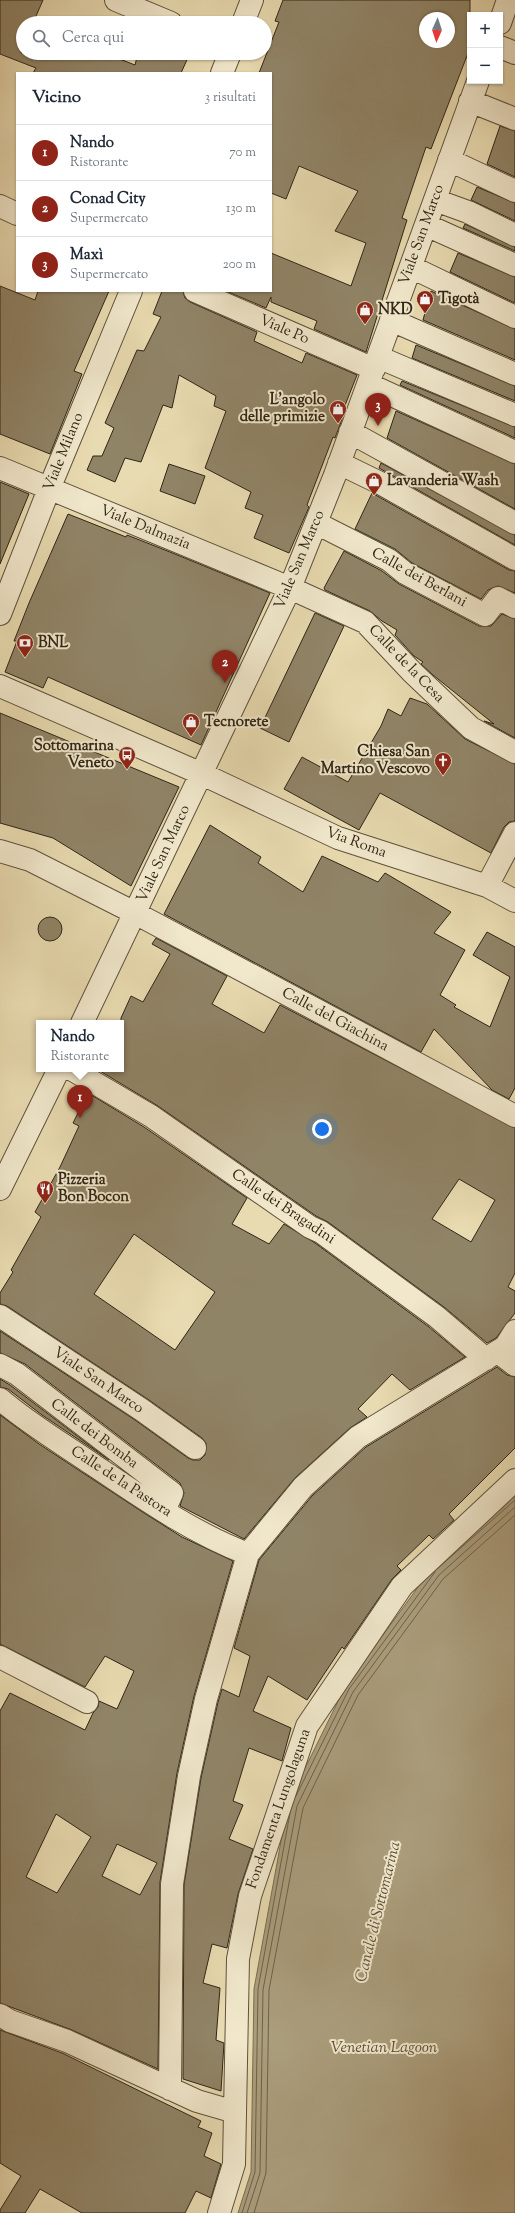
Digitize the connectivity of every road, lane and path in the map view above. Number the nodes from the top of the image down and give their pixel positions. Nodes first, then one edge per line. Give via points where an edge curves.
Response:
1 (116, 0) edge
2 (252, 0) edge
3 (508, 0) edge
4 (503, 14) edge
5 (154, 16) edge
6 (246, 16) edge
7 (502, 48) edge
8 (515, 53) edge
9 (227, 60) edge
10 (222, 72) edge
11 (477, 84) edge
12 (470, 101) junction
13 (515, 119) edge
14 (449, 160) junction
15 (515, 191) edge
16 (435, 200) junction
17 (0, 206) edge
18 (16, 214) edge
19 (426, 225) junction
20 (515, 235) edge
21 (515, 265) edge
22 (410, 267) junction
23 (131, 292) edge
24 (197, 292) edge
25 (515, 317) edge
26 (391, 320) junction
27 (373, 370) junction
28 (515, 374) edge
29 (515, 414) edge
30 (350, 432) junction
31 (515, 452) edge
32 (339, 463) junction
33 (0, 468) edge
34 (49, 489) junction
35 (316, 522) junction
36 (515, 523) edge
37 (515, 559) edge
38 (290, 588) junction
39 (515, 606) edge
40 (0, 614) edge
41 (0, 686) edge
42 (515, 752) edge
43 (202, 774) junction
44 (515, 833) edge
45 (0, 851) edge
46 (487, 886) junction
47 (515, 901) edge
48 (136, 913) junction
49 (83, 1020) edge
50 (57, 1072) edge
51 (76, 1072) edge
52 (515, 1116) edge
53 (5, 1165) edge
54 (0, 1189) edge
55 (0, 1316) edge
56 (515, 1331) edge
57 (492, 1355) junction
58 (0, 1365) edge
59 (515, 1365) edge
60 (0, 1399) edge
61 (194, 1448) dead end
62 (515, 1480) edge
63 (164, 1511) junction
64 (248, 1554) junction
65 (0, 1657) edge
66 (87, 1702) dead end
67 (0, 2015) edge
68 (170, 2089) junction
69 (235, 2112) junction
70 (219, 2213) edge

1 - 5 street
2 - 6 street
3 - 4 street
7 - 8 street
9 - 10 street
11 - 12 street, Viale San Marco
12 - 13 street
12 - 14 street, Viale San Marco
14 - 15 street
14 - 16 street, Viale San Marco
16 - 19 street, Viale San Marco
16 - 20 street via 468,212
17 - 18 street
19 - 21 street
19 - 22 street, Viale San Marco
22 - 25 street
22 - 26 street, Viale San Marco
23 - 34 street, Viale Milano
24 - 27 street, Viale Po
26 - 27 street, Viale San Marco
26 - 28 street
27 - 29 street
27 - 30 street, Viale San Marco
27 - 31 street
30 - 32 street, Viale San Marco
30 - 36 street
32 - 35 street, Viale San Marco
32 - 37 street via 380,483
33 - 34 street, Viale Dalmazia
34 - 38 street, Viale Dalmazia
34 - 40 street, Viale Milano
35 - 38 street, Viale San Marco
35 - 39 street, Calle dei Berlani via 485,615 498,598
38 - 42 street, Calle de la Cesa via 365,622 412,672 471,728
38 - 43 street, Viale San Marco
41 - 43 street, Via Roma
43 - 46 street, Via Roma via 338,838
43 - 48 street, Viale San Marco
44 - 46 street
45 - 48 street, Calle del Giachina via 30,860
46 - 47 street, Via Roma
48 - 49 street, Viale San Marco
48 - 52 street, Calle del Giachina
50 - 53 street
51 - 57 street, Calle dei Bragadini via 150,1116 310,1227 322,1232 436,1317
53 - 54 street
55 - 61 street, Viale San Marco via 142,1410
56 - 57 street via 506,1347
57 - 59 street, Calle dei Bragadini
57 - 64 street via 358,1437 303,1487
58 - 63 street, Calle dei Bomba via 17,1374 116,1452 161,1483 172,1493
60 - 63 street, Calle de la Pastora via 55,1439
62 - 69 street, Fondamenta Lungolaguna via 402,1586 307,1726 250,1896 238,1959
63 - 64 street, Calle de la Pastora via 220,1543
64 - 68 street via 206,1699 189,1776 172,1884
65 - 66 street
67 - 68 street via 67,2041
68 - 69 street via 197,2101
69 - 70 street, Fondamenta Lungolaguna via 234,2164

